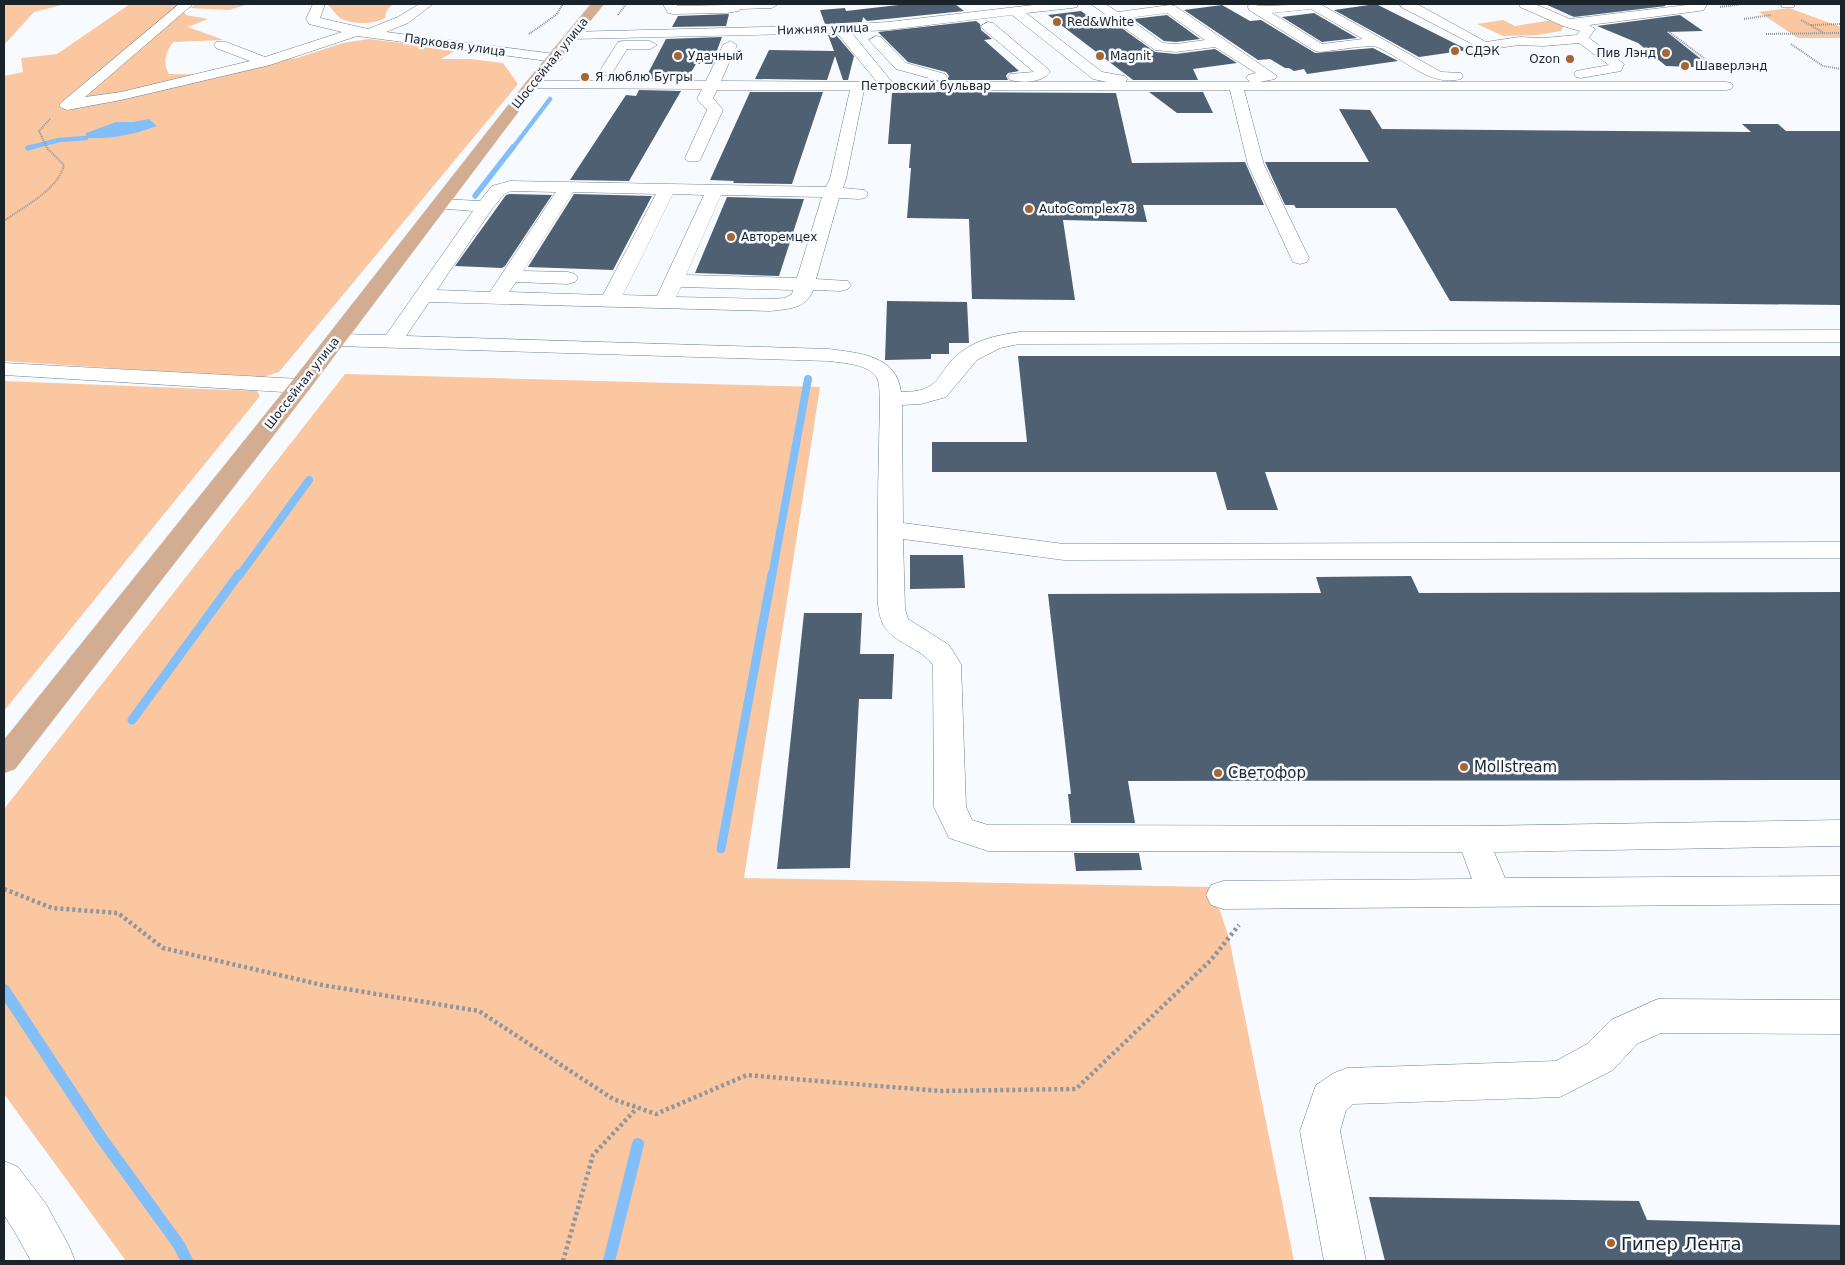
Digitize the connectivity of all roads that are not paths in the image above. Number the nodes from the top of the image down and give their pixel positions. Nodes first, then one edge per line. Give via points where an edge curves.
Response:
1 (188, 4) edge
2 (320, 4) edge
3 (427, 4) edge
4 (598, 4) edge
5 (672, 4) edge
6 (736, 4) edge
7 (772, 4) edge
8 (1072, 4) edge
9 (1097, 4) edge
10 (1318, 4) edge
11 (1411, 4) edge
12 (1525, 4) edge
13 (1700, 4) edge
14 (1168, 6) edge
15 (1254, 7) edge
16 (1014, 10) junction
17 (1116, 16) junction
18 (1028, 22) junction
19 (1568, 23) junction
20 (988, 26) junction
21 (841, 29) junction
22 (362, 33) junction
23 (573, 36) junction
24 (1582, 39) junction
25 (876, 40) junction
26 (853, 42) junction
27 (1376, 42) junction
28 (1217, 43) junction
29 (730, 44) junction
30 (650, 45) junction
31 (221, 46) dead end
32 (555, 58) junction
33 (641, 61) dead end
34 (897, 61) junction
35 (265, 62) junction
36 (700, 68) dead end
37 (725, 69) junction
38 (606, 72) dead end
39 (866, 73) junction
40 (1270, 76) junction
41 (1438, 76) junction
42 (532, 84) junction
43 (711, 86) junction
44 (886, 86) junction
45 (1235, 86) junction
46 (1726, 86) dead end
47 (693, 158) dead end
48 (567, 188) junction
49 (667, 190) junction
50 (714, 190) junction
51 (832, 192) junction
52 (859, 194) dead end
53 (441, 204) junction
54 (485, 206) junction
55 (1300, 258) dead end
56 (512, 276) junction
57 (568, 278) dead end
58 (674, 281) junction
59 (804, 285) junction
60 (841, 285) dead end
61 (423, 296) junction
62 (496, 298) junction
63 (610, 301) junction
64 (664, 302) junction
65 (1841, 336) edge
66 (336, 340) junction
67 (392, 342) junction
68 (4, 369) edge
69 (300, 386) junction
70 (892, 398) junction
71 (890, 529) junction
72 (1841, 550) edge
73 (4, 761) edge
74 (1841, 833) edge
75 (1473, 838) junction
76 (1841, 890) edge
77 (1494, 893) junction
78 (1223, 895) dead end
79 (1841, 1017) edge
80 (4, 1181) edge
81 (54, 1261) edge
82 (1345, 1261) edge

1 - 35 street via 67,105 121,96
2 - 22 street, Парковая улица via 314,22
3 - 22 street via 403,20
4 - 23 main road, Шоссейная улица
5 - 6 street via 673,10 726,9 734,8
6 - 7 street
8 - 16 street, Нижняя улица
9 - 17 street
10 - 15 street
10 - 27 street
11 - 24 street via 1406,4 1484,46
12 - 19 street
13 - 19 street via 1700,7
14 - 17 street
14 - 28 street
15 - 27 street via 1320,48
16 - 18 street
16 - 21 street, Нижняя улица
17 - 28 street via 1160,47
18 - 20 street
18 - 40 street via 1098,76 1234,79
19 - 24 street via 1588,29
20 - 25 street
20 - 34 street via 1038,65 1042,74 940,77 910,69
21 - 23 street, Нижняя улица
21 - 26 street
22 - 32 street, Парковая улица
22 - 35 street
23 - 32 main road, Шоссейная улица
24 - 41 street via 1617,64 1616,68 1565,76
25 - 26 street
25 - 34 street
26 - 29 street
26 - 39 street
27 - 41 street
28 - 40 street
29 - 30 street
29 - 37 street
30 - 33 street
30 - 38 street via 623,45
31 - 35 street
32 - 42 main road, Шоссейная улица
34 - 39 street
36 - 37 street
37 - 43 street
39 - 43 street, Петровский бульвар
39 - 44 street, Петровский бульвар
39 - 44 street via 884,80
39 - 51 street via 855,128
40 - 41 street
42 - 43 street, Петровский бульвар
42 - 53 main road, Шоссейная улица
43 - 47 street via 705,99 715,110
44 - 45 street, Петровский бульвар
45 - 46 street, Петровский бульвар
45 - 55 street via 1256,166
48 - 49 street
48 - 54 street via 504,187
48 - 56 street
49 - 50 street
49 - 63 street
50 - 51 street
50 - 58 street
51 - 52 street
51 - 59 street
53 - 54 street
53 - 66 main road, Шоссейная улица
54 - 61 street
56 - 57 street
56 - 62 street
58 - 59 street
58 - 64 street
59 - 60 street
59 - 64 street via 801,297 788,303
61 - 62 street
61 - 67 street
62 - 63 street
63 - 64 street
65 - 70 street via 1019,338 986,345 972,354 938,392 920,398
66 - 67 street
66 - 69 main road, Шоссейная улица
67 - 70 street via 828,355 875,366 888,378
68 - 69 street
69 - 73 main road, Шоссейная улица
70 - 71 street
71 - 72 street via 1064,552
71 - 75 street via 892,610 896,623 939,652 946,664 950,807 960,829 988,838
74 - 75 street
75 - 77 street
76 - 77 street
77 - 78 street
79 - 82 street via 1658,1016 1624,1032 1600,1057 1560,1079 1347,1086 1330,1098 1320,1131
80 - 81 street via 31,1219

